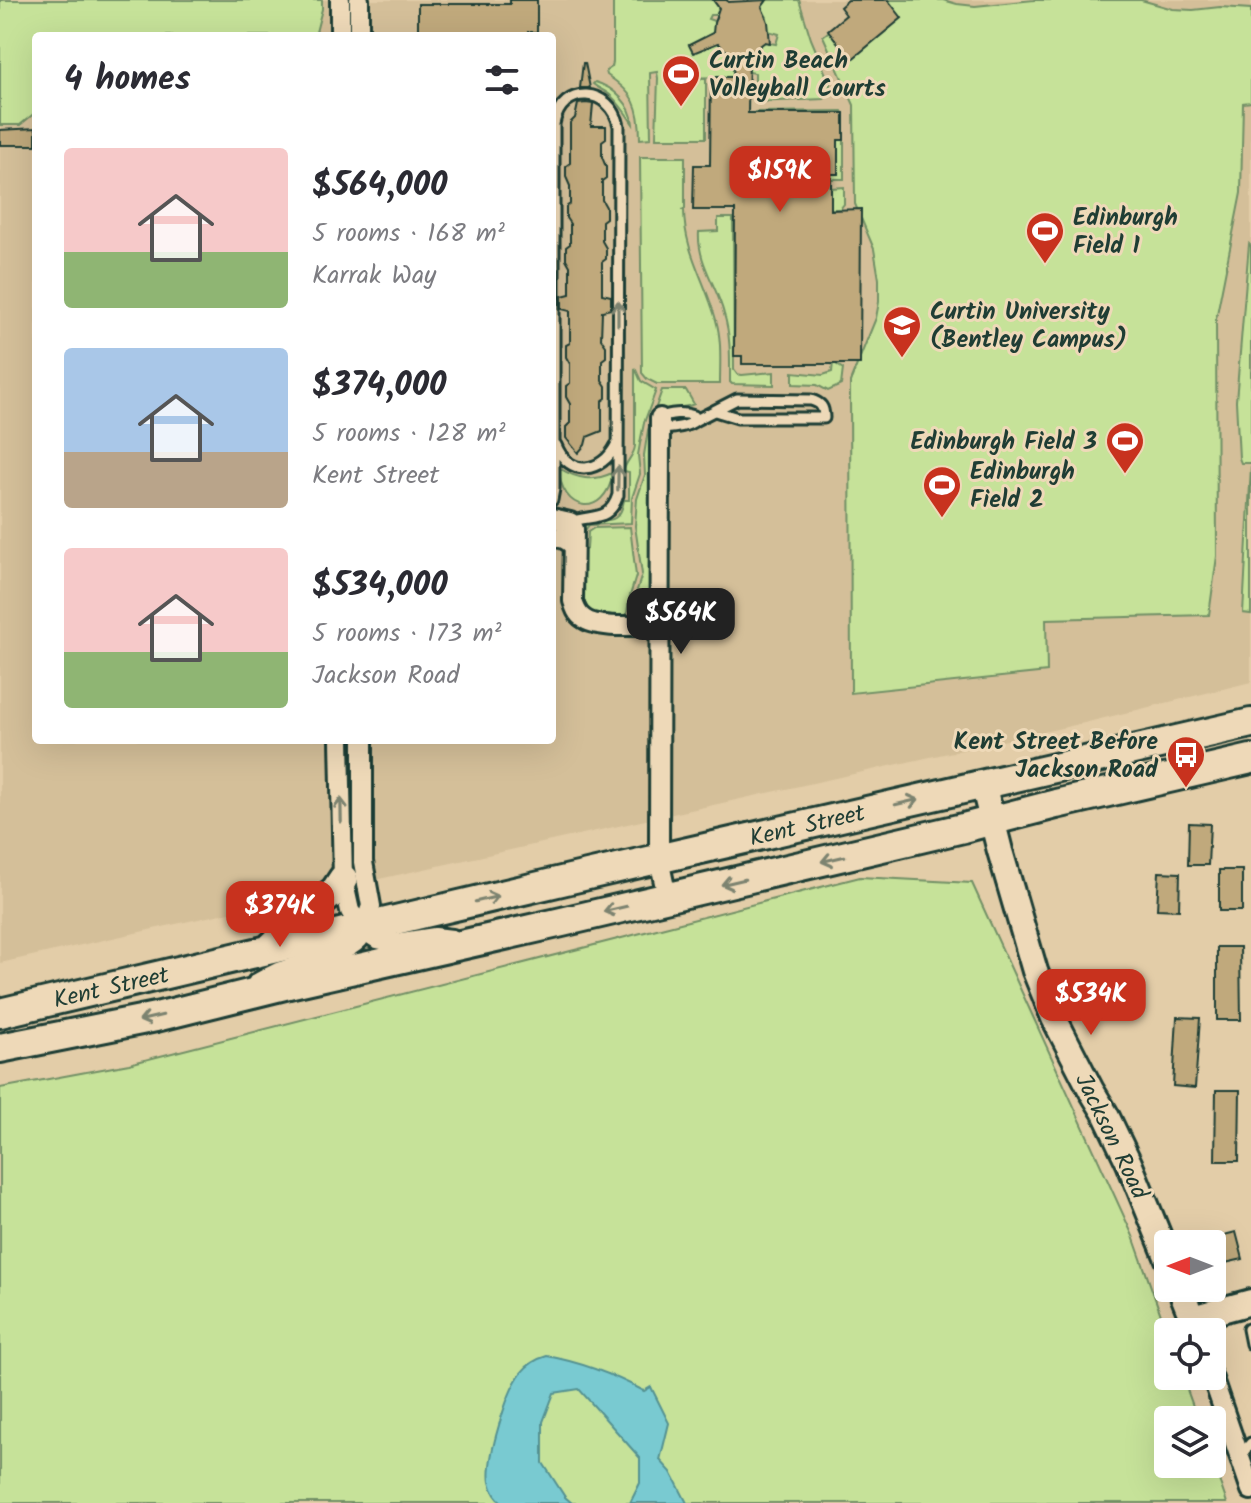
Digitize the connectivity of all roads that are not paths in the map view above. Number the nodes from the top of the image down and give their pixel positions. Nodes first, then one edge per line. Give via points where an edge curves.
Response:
1 (340, 0) edge
2 (359, 0) edge
3 (340, 32) edge
4 (359, 32) edge
5 (556, 115) edge
6 (715, 411) junction
7 (660, 424) joint
8 (619, 440) junction
9 (556, 444) edge
10 (561, 520) edge
11 (556, 537) edge
12 (573, 546) junction
13 (659, 625) junction
14 (1251, 723) edge
15 (340, 744) edge
16 (363, 744) edge
17 (1251, 759) edge
18 (983, 784) junction
19 (992, 820) junction
20 (659, 859) junction
21 (343, 879) junction
22 (667, 897) junction
23 (362, 929) junction
24 (475, 941) junction
25 (267, 951) junction
26 (227, 1000) junction
27 (0, 1013) edge
28 (0, 1048) edge
29 (1156, 1230) edge
30 (1251, 1302) edge
31 (1211, 1318) edge
32 (1248, 1329) dead end
33 (1251, 1344) edge
34 (1218, 1390) edge
35 (1245, 1450) edge
36 (1251, 1490) edge

1 - 3 street
2 - 4 street
8 -> 5 lane via 619,126 608,103 582,95 573,96
6 - 6 lane via 738,418 824,418 818,402 795,398 737,399
6 - 7 lane via 684,427
7 - 13 street
8 - 9 lane via 612,454 593,468 569,463
10 -> 8 lane via 606,514 615,505
10 - 12 street via 574,529
11 - 12 street
12 - 13 street via 573,601 583,618 597,624
13 - 20 street
14 - 18 main road, Kent Street
21 -> 15 street
16 - 23 street via 363,862 371,906
17 - 19 main road, Kent Street
18 - 19 street, Jackson Road
20 -> 18 main road, Kent Street
19 -> 22 main road, Kent Street
19 - 29 street, Jackson Road via 1035,971
20 - 22 street
23 -> 20 main road, Kent Street
21 - 23 street via 350,911
21 - 25 main road
22 -> 24 main road, Kent Street
23 - 24 street, Kent Street via 396,943 435,937
23 - 25 main road, Kent Street
23 - 26 street, Kent Street via 356,943 278,972
24 - 26 main road, Kent Street
25 - 27 main road, Kent Street
26 -> 28 main road, Kent Street
30 - 31 street
32 - 33 lane
34 - 35 street
35 - 36 street

